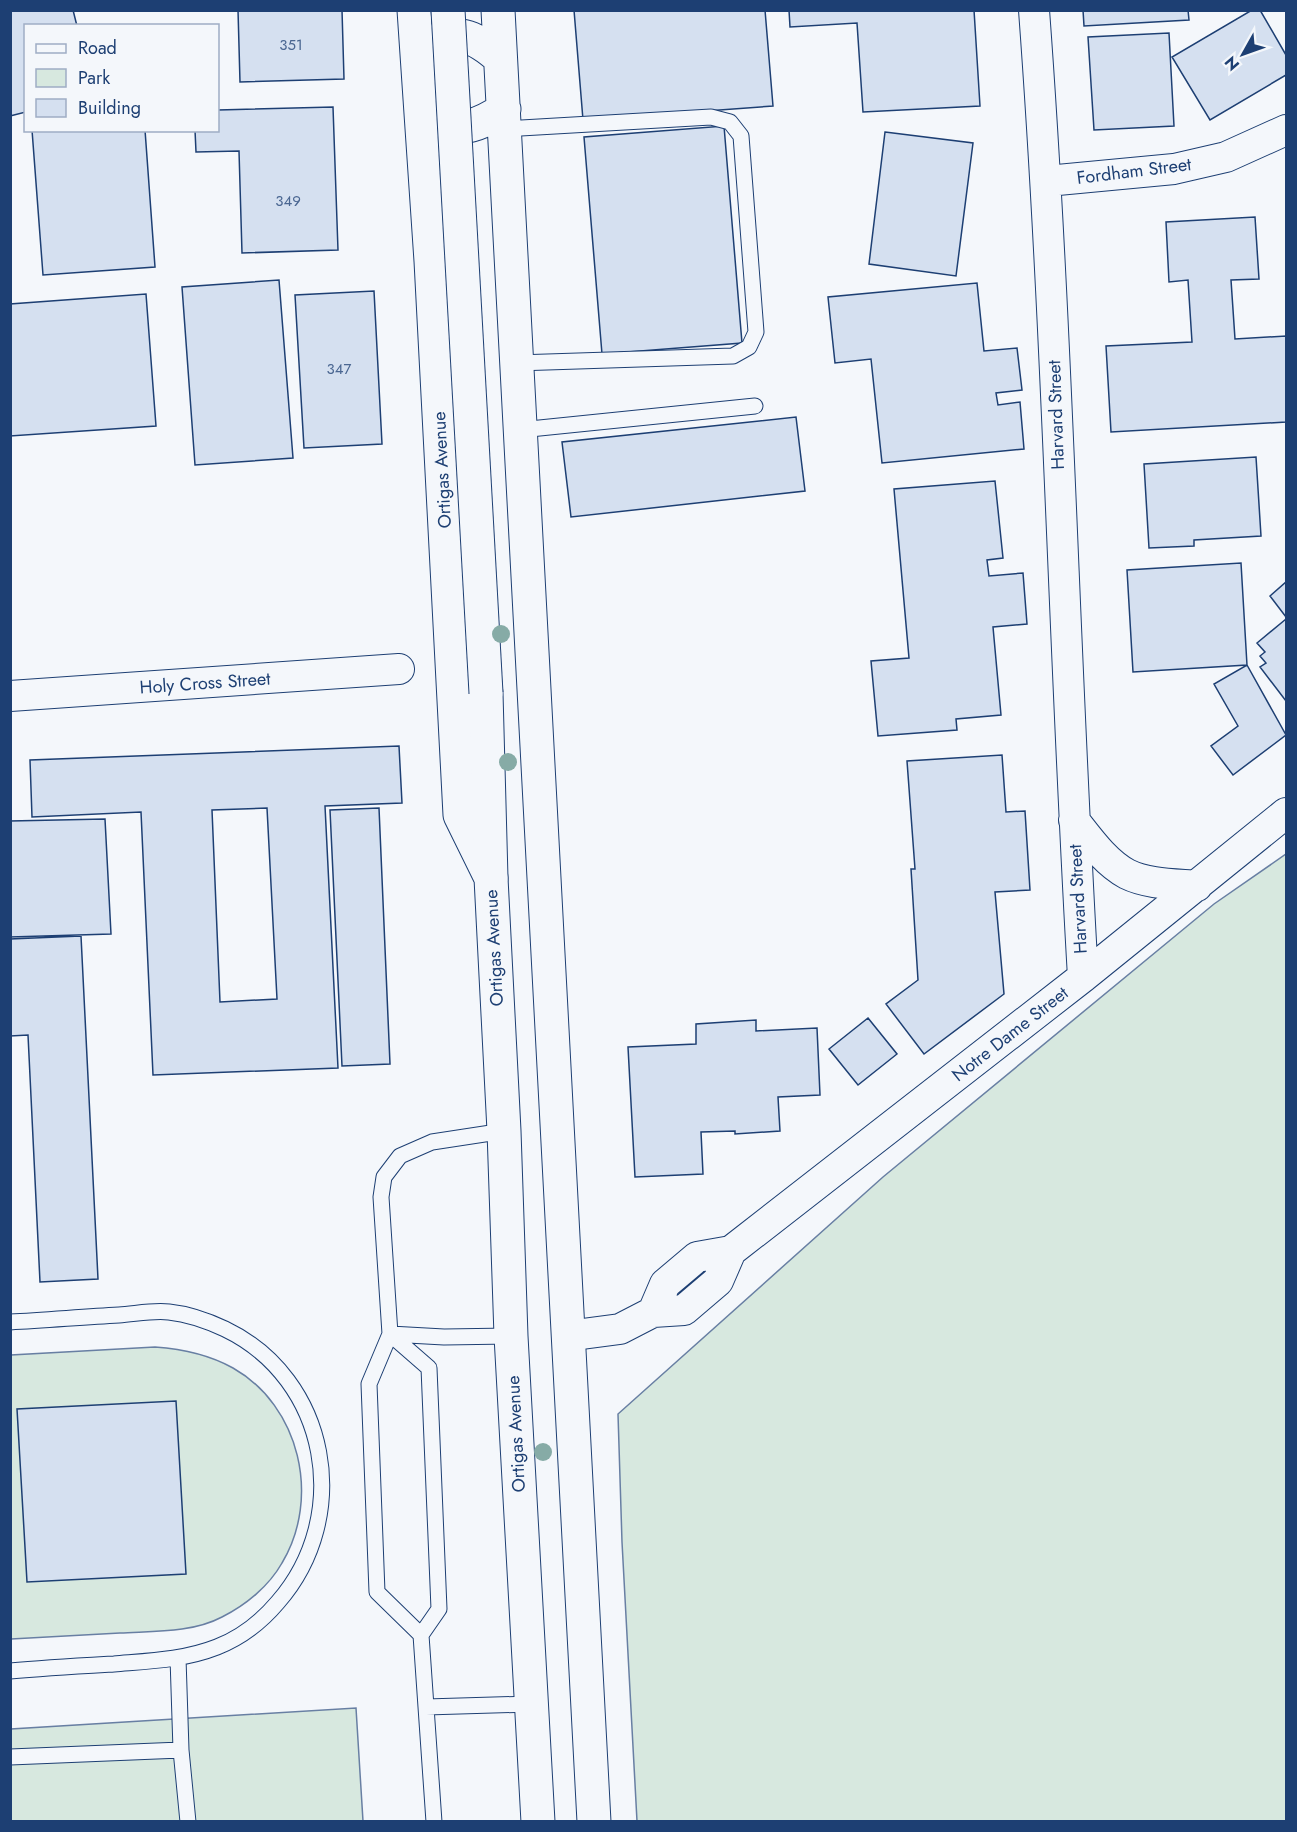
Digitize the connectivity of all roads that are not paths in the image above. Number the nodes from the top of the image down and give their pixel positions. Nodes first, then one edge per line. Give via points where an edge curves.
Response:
1 (414, 10) edge
2 (448, 10) edge
3 (498, 10) edge
4 (1034, 10) edge
5 (417, 57) junction
6 (501, 58) junction
7 (421, 112) junction
8 (504, 119) junction
9 (1287, 130) edge
10 (1047, 181) junction
11 (516, 363) junction
12 (755, 406) dead end
13 (520, 430) junction
14 (399, 669) dead end
15 (10, 696) edge
16 (1287, 813) edge
17 (1074, 820) junction
18 (491, 878) junction
19 (1197, 886) junction
20 (1083, 977) junction
21 (504, 1131) junction
22 (10, 1322) edge
23 (390, 1334) junction
24 (567, 1335) junction
25 (511, 1336) junction
26 (421, 1635) junction
27 (178, 1658) junction
28 (10, 1671) edge
29 (530, 1704) junction
30 (426, 1707) junction
31 (181, 1750) junction
32 (10, 1757) edge
33 (188, 1821) edge
34 (434, 1821) edge
35 (538, 1821) edge
36 (594, 1821) edge

1 - 5 main road, Ortigas Avenue
2 - 18 main road, bridge via 486,693
3 - 6 main road
4 - 10 street, Harvard Street
5 - 6 main road via 438,39 463,36 476,39
5 - 7 main road, Ortigas Avenue
6 - 8 main road
7 - 8 main road via 434,121 462,128
7 - 18 main road, Ortigas Avenue via 460,815
8 - 11 main road
8 - 11 lane via 711,117 730,122 741,136 756,332 749,347 733,356
9 - 10 street, Fordham Street via 1226,157 1174,169
10 - 17 street, Harvard Street
11 - 13 main road
12 - 13 lane
13 - 24 main road
14 - 15 street, Holy Cross Street
16 - 19 street, Notre Dame Street
17 - 19 street, Harvard Street via 1106,858 1127,874 1154,882
17 - 20 street, Harvard Street
18 - 21 main road, Ortigas Avenue
19 - 20 street, Notre Dame Street
20 - 24 street, Notre Dame Street via 731,1251 718,1281 684,1310 653,1312 620,1329
21 - 23 lane via 432,1142 400,1156 384,1177 381,1197
21 - 25 main road, Ortigas Avenue
22 - 27 lane via 167,1312 197,1318 252,1345 293,1389 308,1417 318,1445 322,1506 316,1536 304,1564 289,1590 245,1632 218,1647
23 - 25 lane
23 - 26 lane via 369,1384 377,1592
23 - 26 lane via 429,1368 440,1609
24 - 36 main road
25 - 29 main road, Ortigas Avenue
26 - 30 lane
27 - 28 lane
27 - 31 lane
29 - 30 lane
29 - 35 main road, Ortigas Avenue
30 - 34 lane
31 - 32 lane
31 - 33 lane

